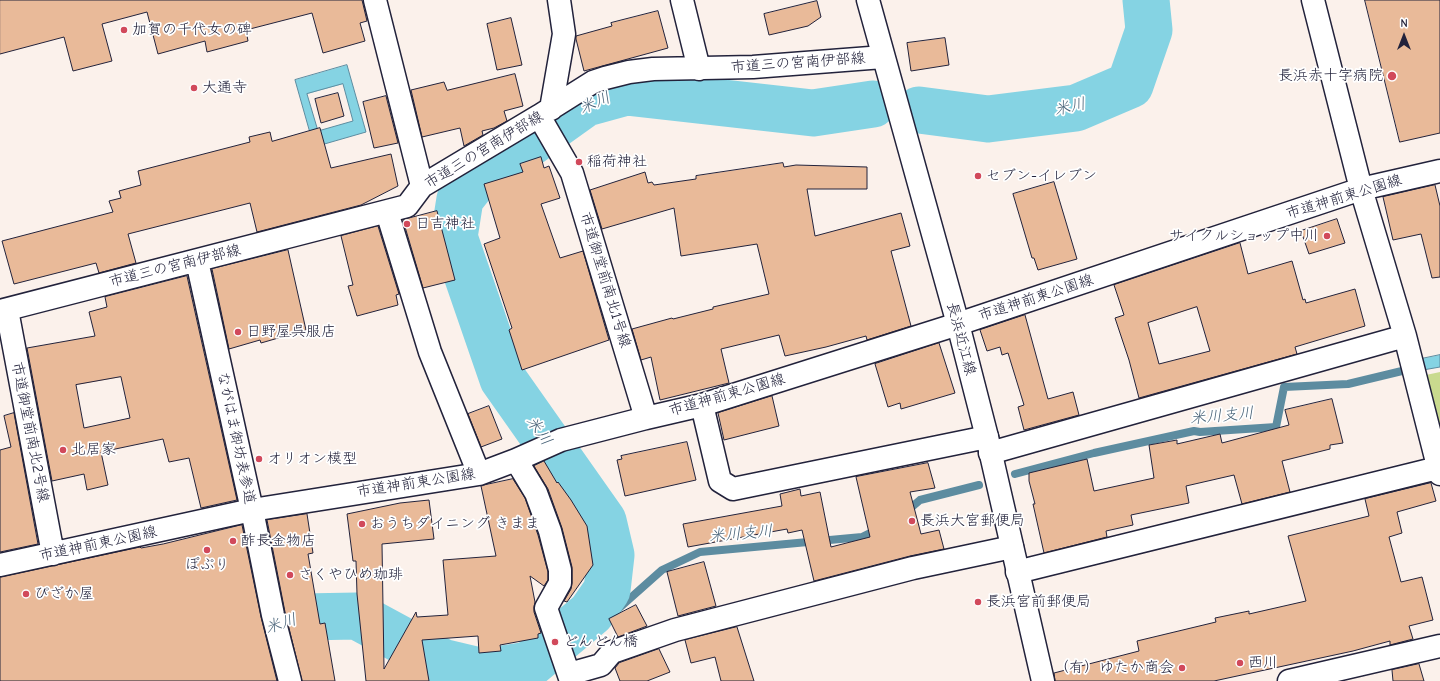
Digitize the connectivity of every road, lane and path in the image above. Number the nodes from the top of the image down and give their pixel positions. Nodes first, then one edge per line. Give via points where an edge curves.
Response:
1 (375, 0) edge
2 (559, 0) edge
3 (682, 0) edge
4 (868, 0) edge
5 (1313, 0) edge
6 (883, 57) junction
7 (699, 69) junction
8 (544, 116) junction
9 (1440, 171) edge
10 (422, 186) junction
11 (1361, 189) junction
12 (387, 212) junction
13 (197, 261) junction
14 (3, 310) edge
15 (958, 324) junction
16 (1405, 336) junction
17 (702, 405) junction
18 (646, 418) junction
19 (988, 445) junction
20 (526, 455) junction
21 (1439, 471) edge
22 (479, 474) junction
23 (252, 510) junction
24 (1012, 547) junction
25 (54, 554) junction
26 (0, 565) edge
27 (1017, 572) junction
28 (1440, 646) edge
29 (569, 674) edge
30 (290, 681) edge
31 (1043, 681) edge
32 (1289, 681) edge

1 - 10 street
2 - 8 street via 564,34
3 - 7 street
4 - 6 street, 長浜近江線
5 - 11 street
6 - 7 street, 市道三の宮南伊部線
6 - 15 street, 長浜近江線
7 - 8 street, 市道三の宮南伊部線 via 654,69 616,75 593,82
8 - 10 street, 市道三の宮南伊部線
8 - 18 street, 市道御堂前南北1号線 via 572,173
9 - 11 street, 市道神前東公園線
10 - 12 street, 市道三の宮南伊部線 via 407,206
11 - 15 street, 市道神前東公園線
11 - 16 street
12 - 13 street, 市道三の宮南伊部線
12 - 22 street via 430,352
13 - 14 street, 市道三の宮南伊部線
13 - 23 street, ながはま御坊表参道
14 - 25 street, 市道御堂前南北2号線
15 - 17 street, 市道神前東公園線
15 - 19 street, 長浜近江線
16 - 19 street
16 - 21 street
17 - 18 street, 市道神前東公園線
17 - 19 street via 720,481 733,489
18 - 20 street, 市道神前東公園線 via 561,440
19 - 24 street, 長浜近江線
20 - 22 street, 市道神前東公園線
20 - 29 street via 560,570 560,583 546,608
21 - 27 street
22 - 23 street, 市道神前東公園線
23 - 25 street, 市道神前東公園線
23 - 30 street, ながはま御坊表参道 via 273,615
24 - 27 street, 長浜近江線
24 - 29 street via 913,568 675,630 612,652 601,664
25 - 26 street, 市道神前東公園線
27 - 31 street, 長浜近江線
28 - 32 street

